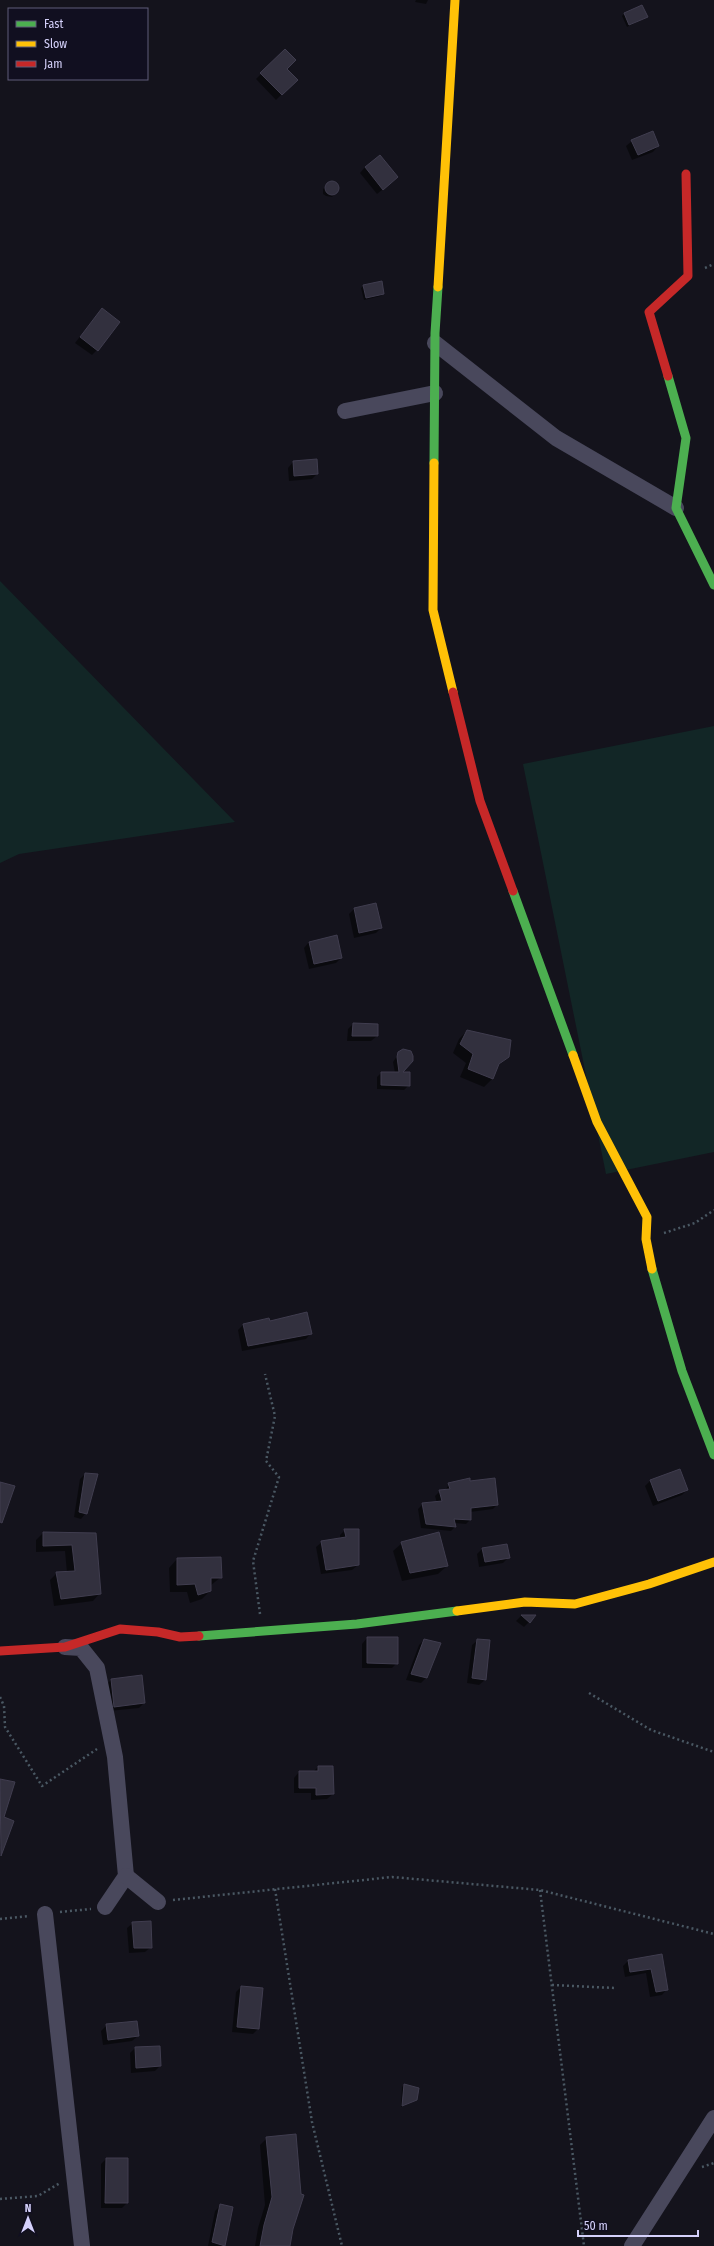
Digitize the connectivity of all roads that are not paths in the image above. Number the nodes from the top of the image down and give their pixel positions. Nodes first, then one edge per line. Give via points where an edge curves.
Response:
1 (455, 0) edge
2 (686, 174) dead end
3 (435, 343) junction
4 (435, 393) junction
5 (345, 411) dead end
6 (676, 508) junction
7 (714, 585) edge
8 (714, 1454) edge
9 (714, 1562) edge
10 (65, 1647) junction
11 (0, 1651) edge
12 (126, 1876) junction
13 (158, 1902) road end
14 (105, 1907) road end
15 (45, 1914) road end
16 (714, 2118) edge
17 (82, 2246) edge
18 (632, 2246) edge

1 - 3 street
2 - 6 street via 688,276 649,312 686,438
3 - 4 street
3 - 6 street via 556,438
4 - 5 street
4 - 8 street via 433,610 480,801 598,1122 647,1217 646,1239 654,1277 682,1371
6 - 7 street
9 - 10 street via 649,1584 575,1604 525,1602 357,1624 180,1637 158,1632 120,1630
10 - 11 street
10 - 12 street via 81,1648 97,1668 115,1757
12 - 13 street
12 - 14 street
15 - 17 street
16 - 18 street

